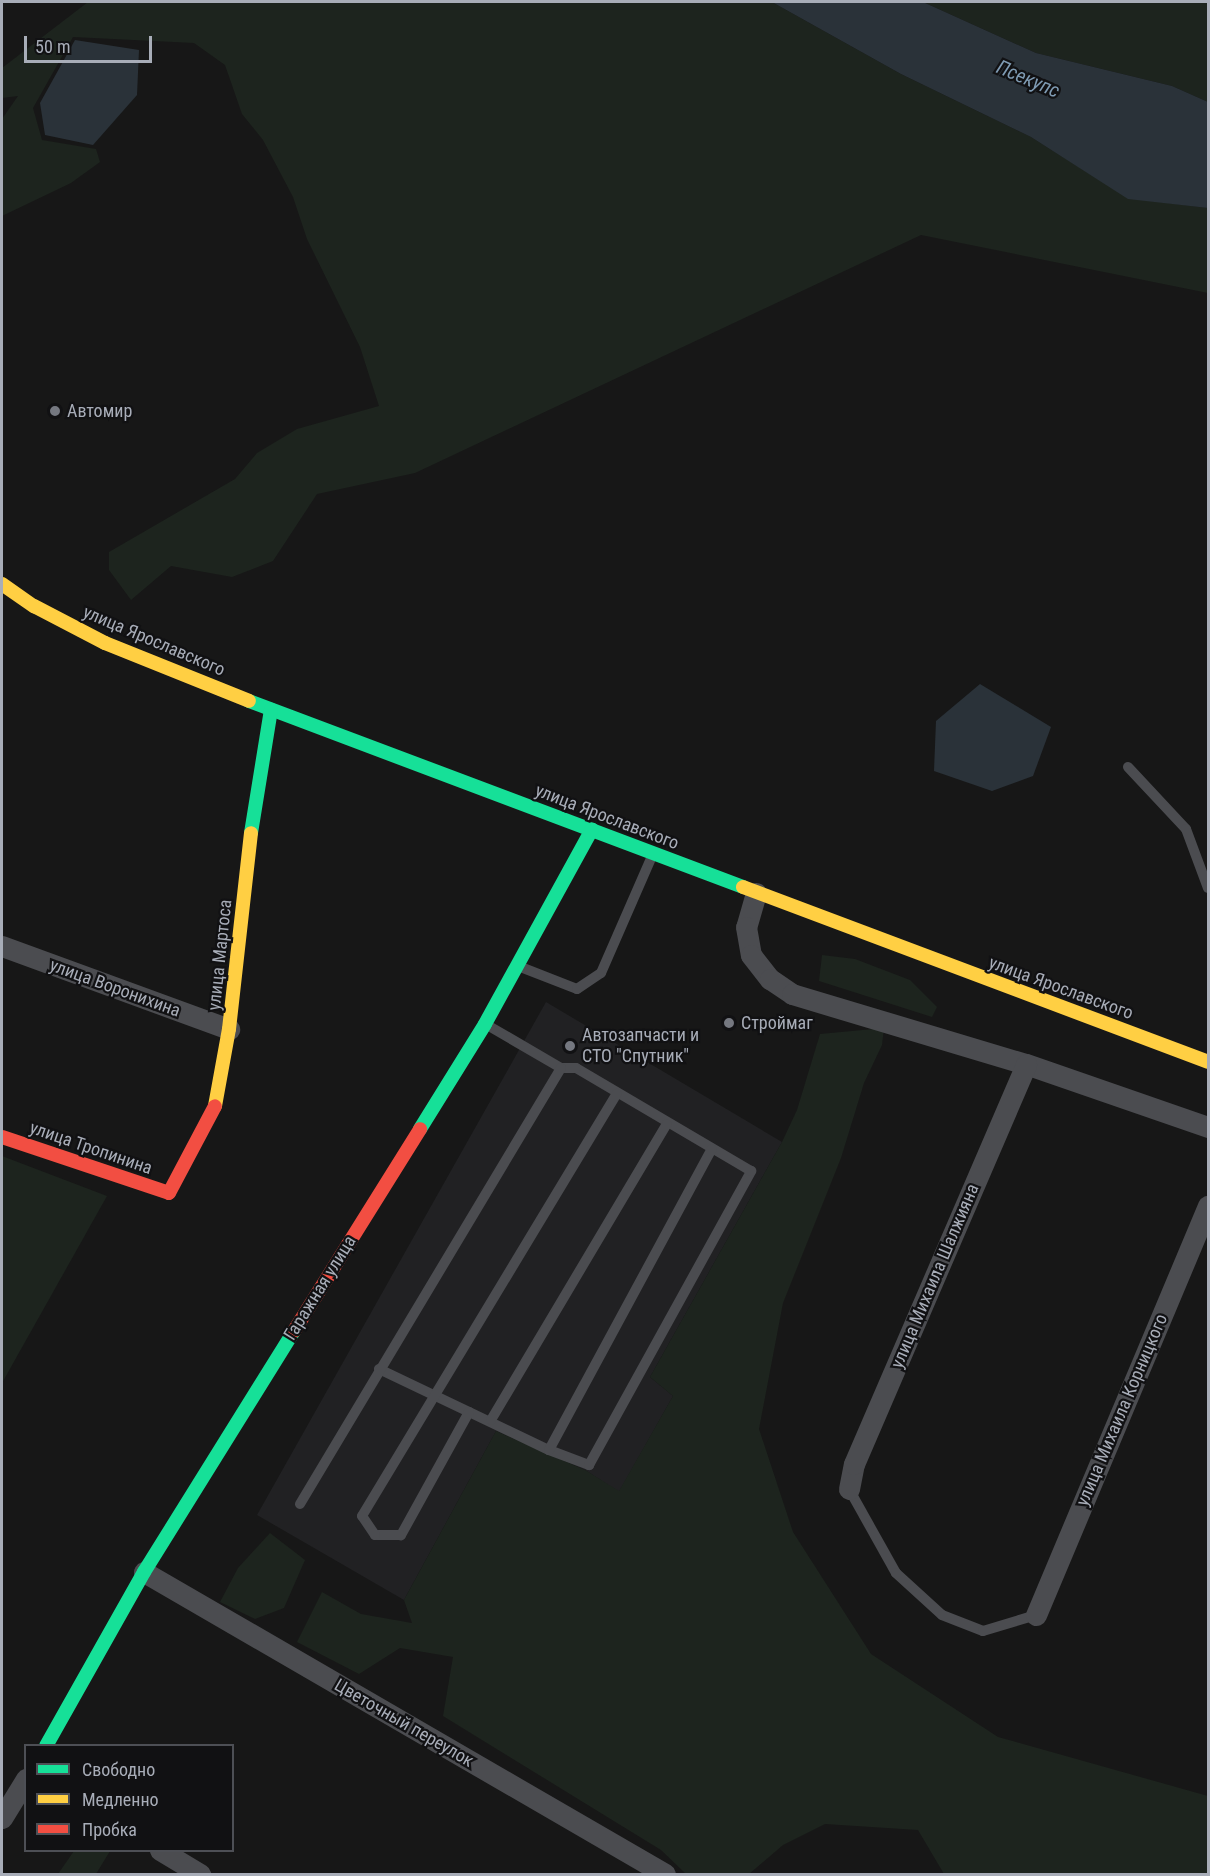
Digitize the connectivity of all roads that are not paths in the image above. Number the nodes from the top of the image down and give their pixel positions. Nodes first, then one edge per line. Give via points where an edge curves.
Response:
1 (2, 584) edge
2 (272, 710) junction
3 (1128, 767) dead end
4 (592, 829) junction
5 (654, 854) junction
6 (1209, 888) edge
7 (756, 893) junction
8 (2, 946) edge
9 (518, 966) junction
10 (485, 1024) junction
11 (229, 1029) junction
12 (1209, 1062) edge
13 (1026, 1064) junction
14 (561, 1068) junction
15 (617, 1094) junction
16 (667, 1124) junction
17 (1209, 1127) edge
18 (2, 1137) edge
19 (712, 1149) junction
20 (170, 1193) joint
21 (1209, 1206) edge
22 (379, 1369) junction
23 (435, 1396) junction
24 (469, 1412) junction
25 (491, 1420) junction
26 (549, 1450) junction
27 (849, 1489) joint
28 (300, 1504) dead end
29 (144, 1572) junction
30 (1036, 1615) joint
31 (48, 1744) edge
32 (24, 1782) edge
33 (2, 1818) edge
34 (162, 1852) edge
35 (200, 1875) edge
36 (665, 1875) edge

1 - 2 street, улица Ярославского via 34,606 105,643
2 - 4 street, улица Ярославского
2 - 11 street, улица Мартоса via 249,848
3 - 6 lane via 1186,829
4 - 5 street, улица Ярославского
4 - 9 street, Гаражная улица
5 - 7 street, улица Ярославского
5 - 9 lane via 601,973 577,989
7 - 12 street, улица Ярославского
7 - 13 street via 746,927 752,955 770,979 792,994
8 - 11 street, улица Воронихина
9 - 10 street, Гаражная улица
10 - 14 lane
10 - 29 street, Гаражная улица
11 - 20 street, улица Мартоса via 213,1114
13 - 17 street
13 - 27 street, улица Михаила Шалжияна via 854,1464
14 - 15 lane via 576,1068
14 - 22 lane
15 - 16 lane
15 - 23 lane
16 - 19 lane
16 - 25 lane
18 - 20 street, улица Тропинина
19 - 26 lane
19 - 26 lane via 751,1171 589,1465
21 - 30 street, улица Михаила Корницкого
22 - 23 lane
22 - 28 lane
23 - 24 lane
23 - 24 lane via 362,1516 375,1535 401,1535
24 - 25 lane
25 - 26 lane
27 - 30 lane via 896,1573 942,1615 983,1631
29 - 31 street, Гаражная улица
29 - 36 street, Цветочный переулок
32 - 33 street
34 - 35 street

